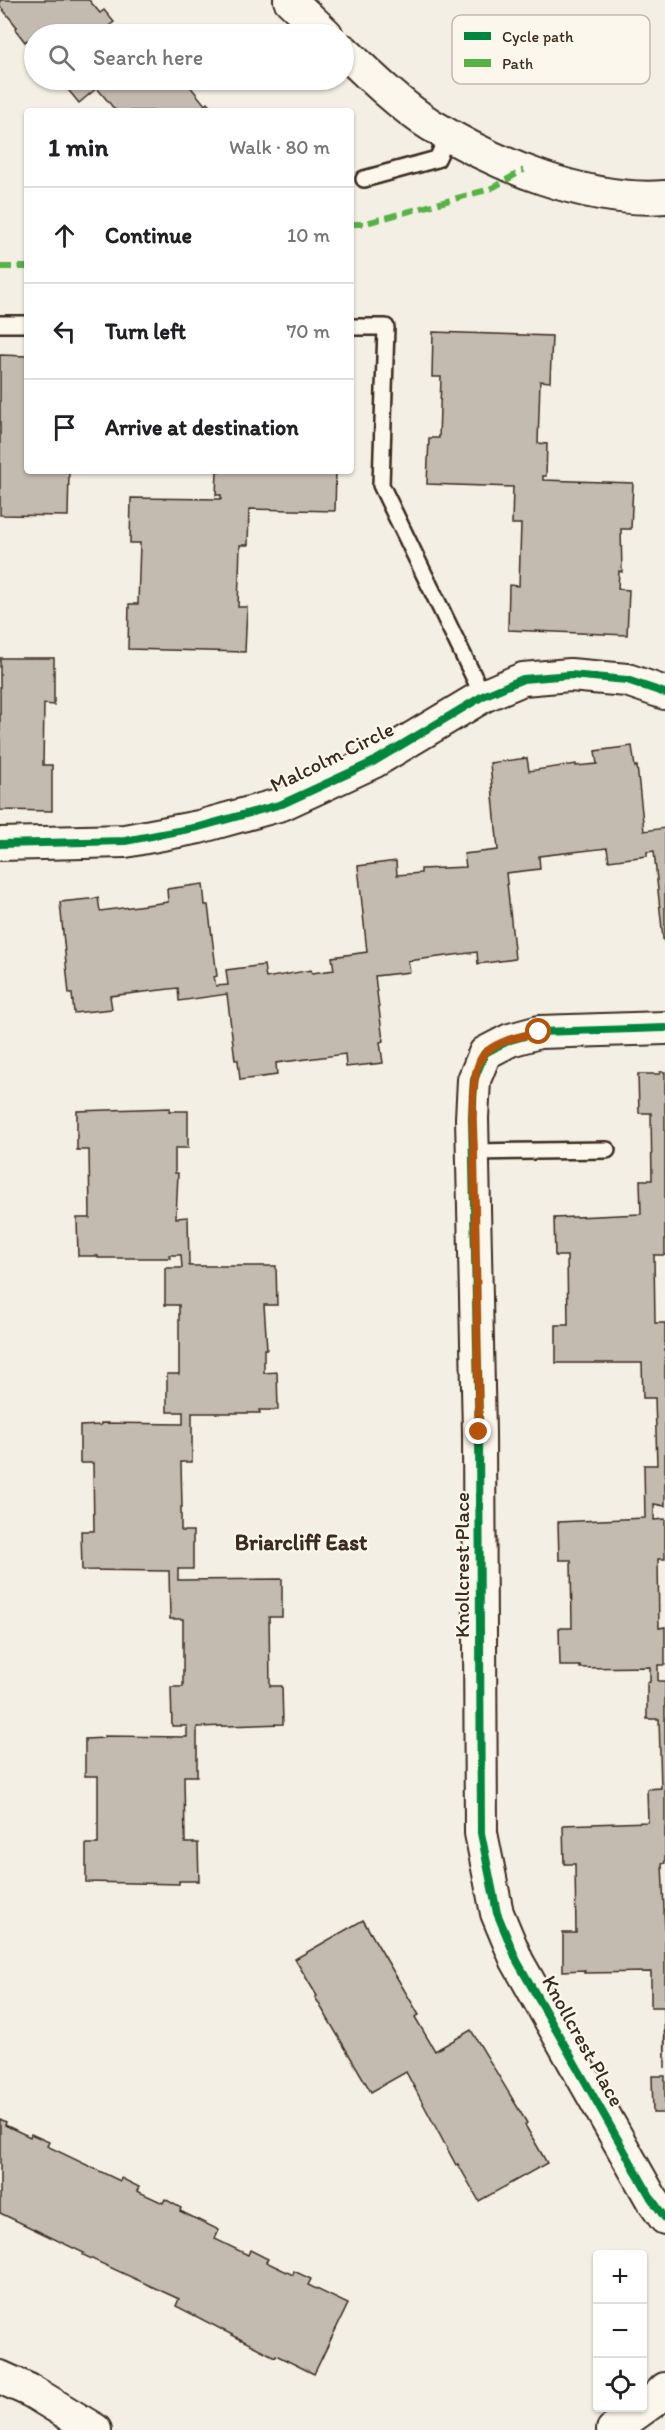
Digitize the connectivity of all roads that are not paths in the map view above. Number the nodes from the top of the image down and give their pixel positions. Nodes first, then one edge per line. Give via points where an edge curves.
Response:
1 (290, 0) edge
2 (315, 24) edge
3 (354, 61) edge
4 (449, 135) junction
5 (364, 179) dead end
6 (665, 197) edge
7 (0, 324) edge
8 (24, 324) edge
9 (354, 327) edge
10 (665, 693) edge
11 (483, 696) junction
12 (0, 844) edge
13 (665, 1028) edge
14 (606, 1150) dead end
15 (474, 1152) junction
16 (665, 2218) edge
17 (0, 2377) edge
18 (665, 2389) edge
19 (95, 2430) edge
20 (613, 2430) edge

1 - 2 street
3 - 4 street
4 - 5 lane via 437,159
4 - 6 street via 543,178 602,194
7 - 8 lane
9 - 11 lane via 386,327 381,485
10 - 11 street, Malcolm Circle via 627,680 570,675 523,680
11 - 12 street, Malcolm Circle via 373,762 282,804 199,827 125,841
13 - 15 street, Knollcrest Place via 539,1032 510,1040 485,1053 474,1080
14 - 15 lane
15 - 16 street, Knollcrest Place via 481,1833 497,1913 517,1961
17 - 19 street
18 - 20 street

